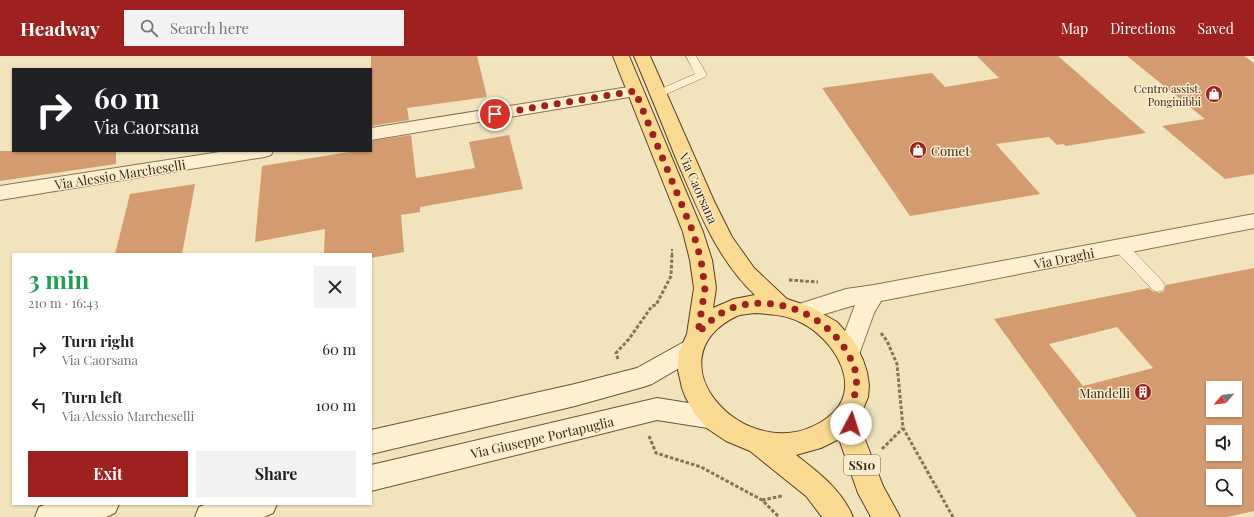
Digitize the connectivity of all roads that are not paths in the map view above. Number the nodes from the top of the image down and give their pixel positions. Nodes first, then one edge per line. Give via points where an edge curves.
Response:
1 (621, 56) edge
2 (642, 56) edge
3 (691, 56) edge
4 (635, 91) junction
5 (658, 94) junction
6 (372, 134) edge
7 (258, 152) edge
8 (0, 194) edge
9 (1254, 221) edge
10 (1121, 247) junction
11 (1158, 286) dead end
12 (874, 294) junction
13 (790, 308) junction
14 (694, 342) junction
15 (849, 353) junction
16 (851, 410) junction
17 (714, 418) junction
18 (372, 442) edge
19 (760, 442) junction
20 (372, 478) edge
21 (101, 505) edge
22 (259, 505) edge
23 (49, 517) edge
24 (209, 517) edge
25 (839, 517) edge
26 (886, 517) edge

1 - 4 main road, Via Caorsana / SS10
2 - 5 main road, Via Caorsana / SS10
3 - 5 lane via 701,75
4 - 6 street
4 - 14 main road, Via Caorsana / SS10 via 693,232 701,260 705,288
5 - 13 main road, Via Caorsana / SS10 via 723,240 746,274
7 - 8 street, Via Alessio Marcheselli
9 - 10 street, Via Draghi
10 - 11 lane
10 - 12 street, Via Draghi
12 - 13 street, Via Draghi
12 - 15 street via 863,311
13 - 14 main road, SS10 via 755,304 732,308 713,318
13 - 15 main road, SS10 via 820,322 836,336
14 - 17 main road, SS10 via 689,373 696,396
14 - 18 street via 643,377 627,382
15 - 16 main road, SS10 via 856,372 857,391
16 - 19 main road, SS10 via 836,428 815,440 788,445
16 - 26 main road, SS10 via 851,437 872,493
17 - 19 main road, SS10 via 734,433
17 - 20 street, Via Giuseppe Portapuglia via 657,409
19 - 25 main road, SS10 via 816,487
21 - 23 street
22 - 24 street

